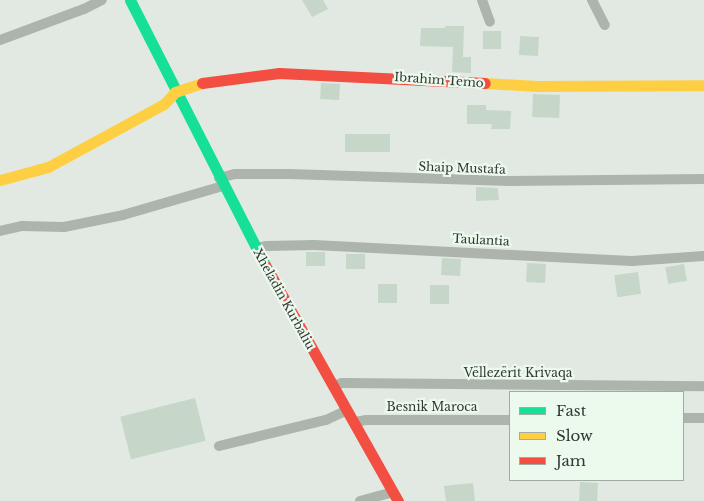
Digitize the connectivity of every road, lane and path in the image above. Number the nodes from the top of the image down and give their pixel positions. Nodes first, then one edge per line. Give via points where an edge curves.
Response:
1 (102, 0) edge
2 (130, 0) edge
3 (482, 0) edge
4 (592, 0) edge
5 (490, 22) dead end
6 (605, 25) dead end
7 (0, 40) edge
8 (704, 85) edge
9 (175, 92) junction
10 (0, 180) edge
11 (704, 180) edge
12 (221, 182) junction
13 (0, 231) edge
14 (256, 248) junction
15 (704, 256) edge
16 (333, 386) junction
17 (704, 386) edge
18 (347, 410) junction
19 (684, 418) edge
20 (704, 418) edge
21 (509, 420) edge
22 (354, 422) junction
23 (220, 446) dead end
24 (396, 497) edge
25 (360, 501) edge

1 - 7 street
2 - 9 street, Xheladin Kurbaliu
3 - 5 street
4 - 6 street
8 - 9 street, Ibrahim Temo via 537,86 279,73 201,82
9 - 10 street, Ibrahim Temo via 164,104 48,167
9 - 12 street, Xheladin Kurbaliu
11 - 12 street, Shaip Mustafa via 509,182 235,174
12 - 13 street via 123,215 64,227 22,226
12 - 14 street, Xheladin Kurbaliu
14 - 15 street, Taulantia via 314,245 632,260
14 - 16 street, Xheladin Kurbaliu
16 - 17 street, Vëllezërit Krivaqa via 342,383
16 - 18 street, Xheladin Kurbaliu
18 - 22 street, Xheladin Kurbaliu
18 - 23 street via 326,420
19 - 20 street
21 - 22 street, Besnik Maroca
22 - 24 street, Xheladin Kurbaliu
24 - 25 street

